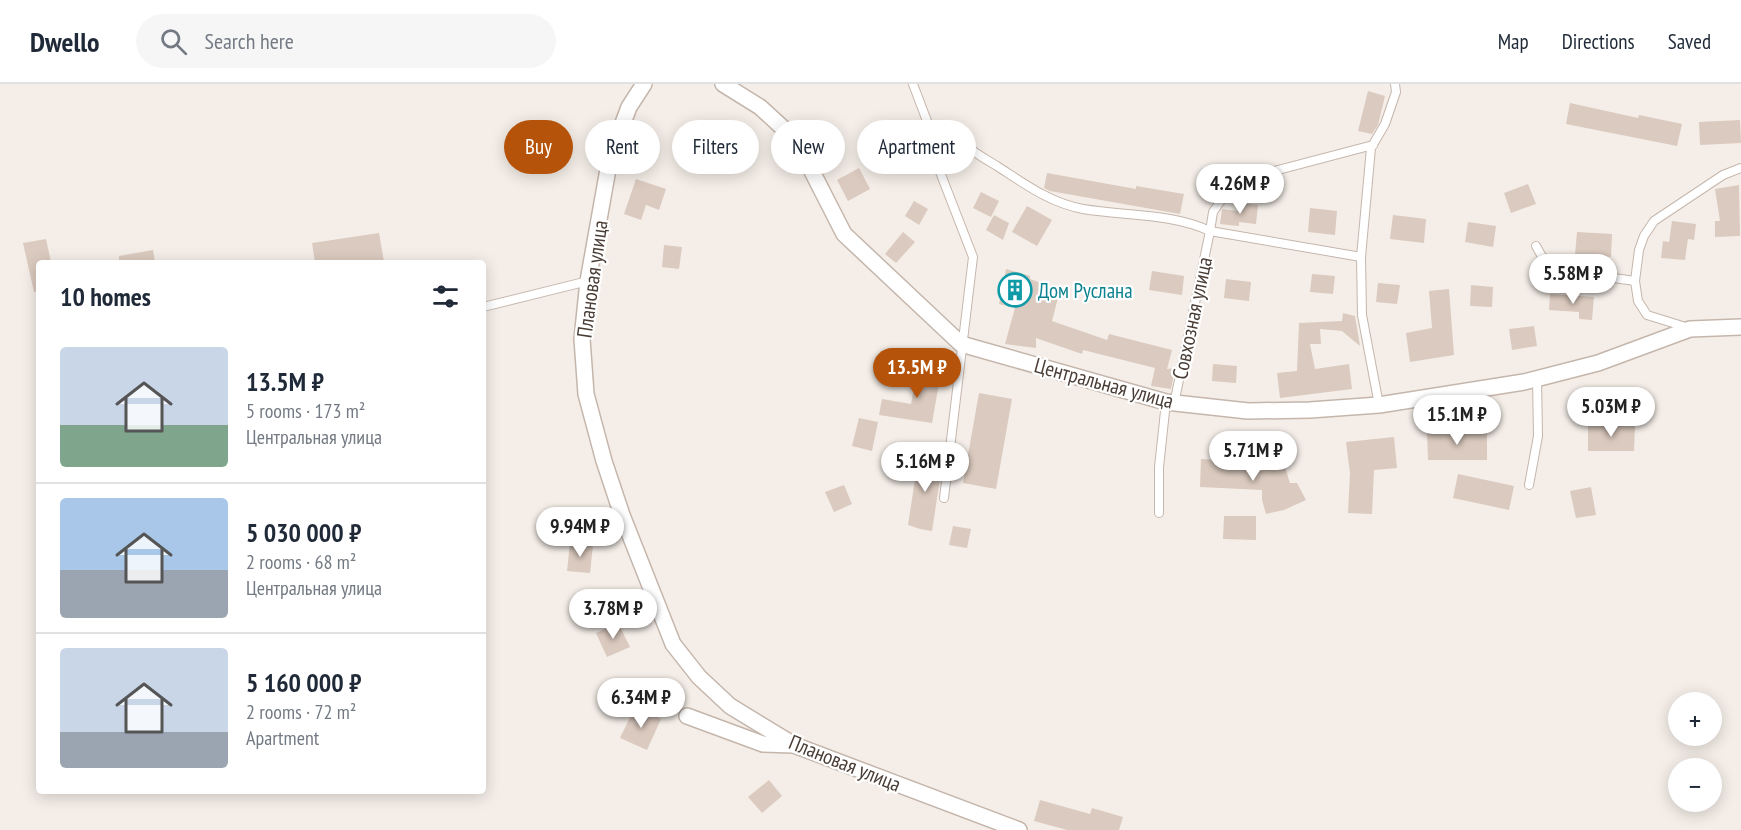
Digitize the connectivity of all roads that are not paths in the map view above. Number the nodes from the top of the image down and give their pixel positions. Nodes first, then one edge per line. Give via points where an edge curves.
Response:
1 (644, 84) edge
2 (723, 84) edge
3 (913, 84) edge
4 (1395, 84) edge
5 (926, 120) edge
6 (1373, 145) junction
7 (976, 155) edge
8 (1741, 168) edge
9 (941, 174) edge
10 (1210, 231) junction
11 (1536, 246) dead end
12 (1361, 257) junction
13 (588, 281) junction
14 (1635, 281) junction
15 (486, 306) edge
16 (1741, 327) edge
17 (1690, 329) junction
18 (961, 344) junction
19 (1537, 379) junction
20 (1170, 403) junction
21 (1379, 405) junction
22 (1529, 485) dead end
23 (944, 498) dead end
24 (1159, 513) dead end
25 (687, 716) dead end
26 (794, 745) junction
27 (1019, 830) edge

1 - 13 street, Плановая улица via 629,107 610,158
2 - 18 street, Центральная улица via 760,107 796,140 844,234
3 - 5 lane
4 - 6 lane via 1385,124
6 - 10 lane via 1263,174 1222,199 1213,212
6 - 12 lane
7 - 10 lane, Совхозная улица via 1052,200 1081,208 1196,224
8 - 14 lane via 1723,175 1654,221 1639,250
9 - 18 lane via 973,257
10 - 12 lane, Совхозная улица
10 - 20 lane, Совхозная улица
11 - 14 lane via 1549,269
12 - 21 lane via 1362,315
13 - 15 lane
13 - 26 street, Плановая улица via 582,339 585,394 622,515 673,644 699,677 730,706
14 - 17 lane via 1638,301 1647,315
16 - 17 street, Центральная улица
17 - 19 street, Центральная улица via 1598,363
18 - 20 street, Центральная улица
18 - 23 lane
19 - 21 street, Центральная улица
19 - 22 lane via 1538,436
20 - 21 street, Центральная улица via 1248,411
20 - 24 lane, Совхозная улица via 1159,467
25 - 26 street via 763,744
26 - 27 street, Плановая улица

